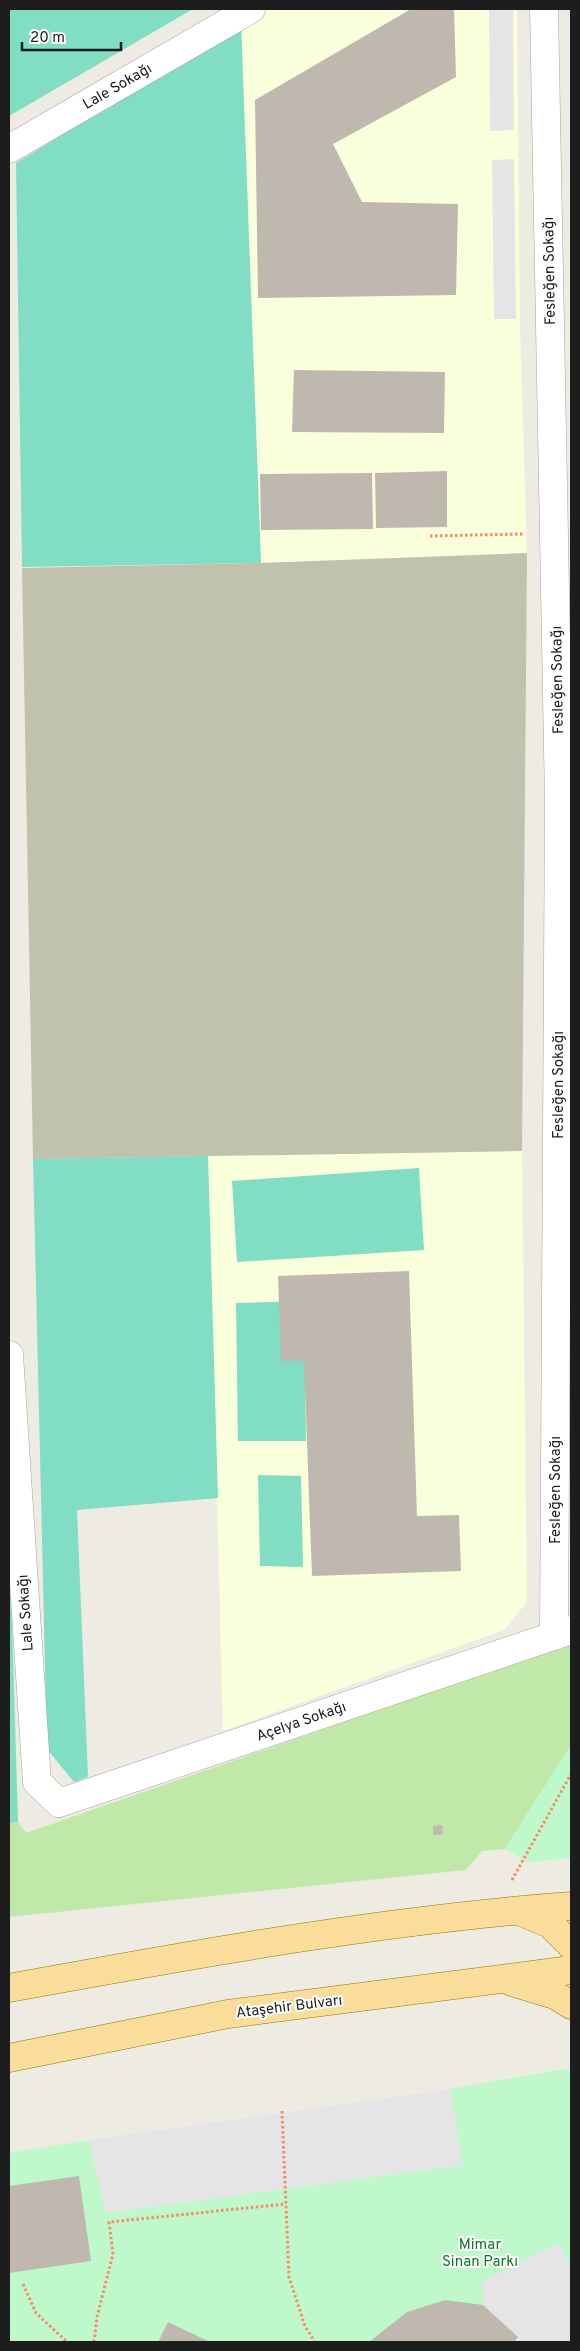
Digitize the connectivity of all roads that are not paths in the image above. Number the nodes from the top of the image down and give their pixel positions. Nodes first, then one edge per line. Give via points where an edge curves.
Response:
1 (251, 9) edge
2 (544, 9) edge
3 (9, 149) edge
4 (565, 800) edge
5 (9, 1355) edge
6 (563, 1633) edge
7 (37, 1782) joint
8 (571, 1906) edge
9 (518, 1910) junction
10 (571, 1945) edge
11 (571, 1970) edge
12 (504, 1979) junction
13 (9, 1988) edge
14 (571, 2005) edge
15 (9, 2058) edge

1 - 3 street, Lale Sokağı
2 - 4 street, Fesleğen Sokağı via 554,534
4 - 6 street, Fesleğen Sokağı
5 - 7 street, Lale Sokağı
6 - 7 street, Açelya Sokağı via 59,1803
8 - 9 main road
9 - 10 main road via 550,1924
9 - 13 main road via 230,1947
11 - 12 main road, Ataşehir Bulvarı
12 - 14 main road via 555,1995
12 - 15 main road, Ataşehir Bulvarı via 228,2014

